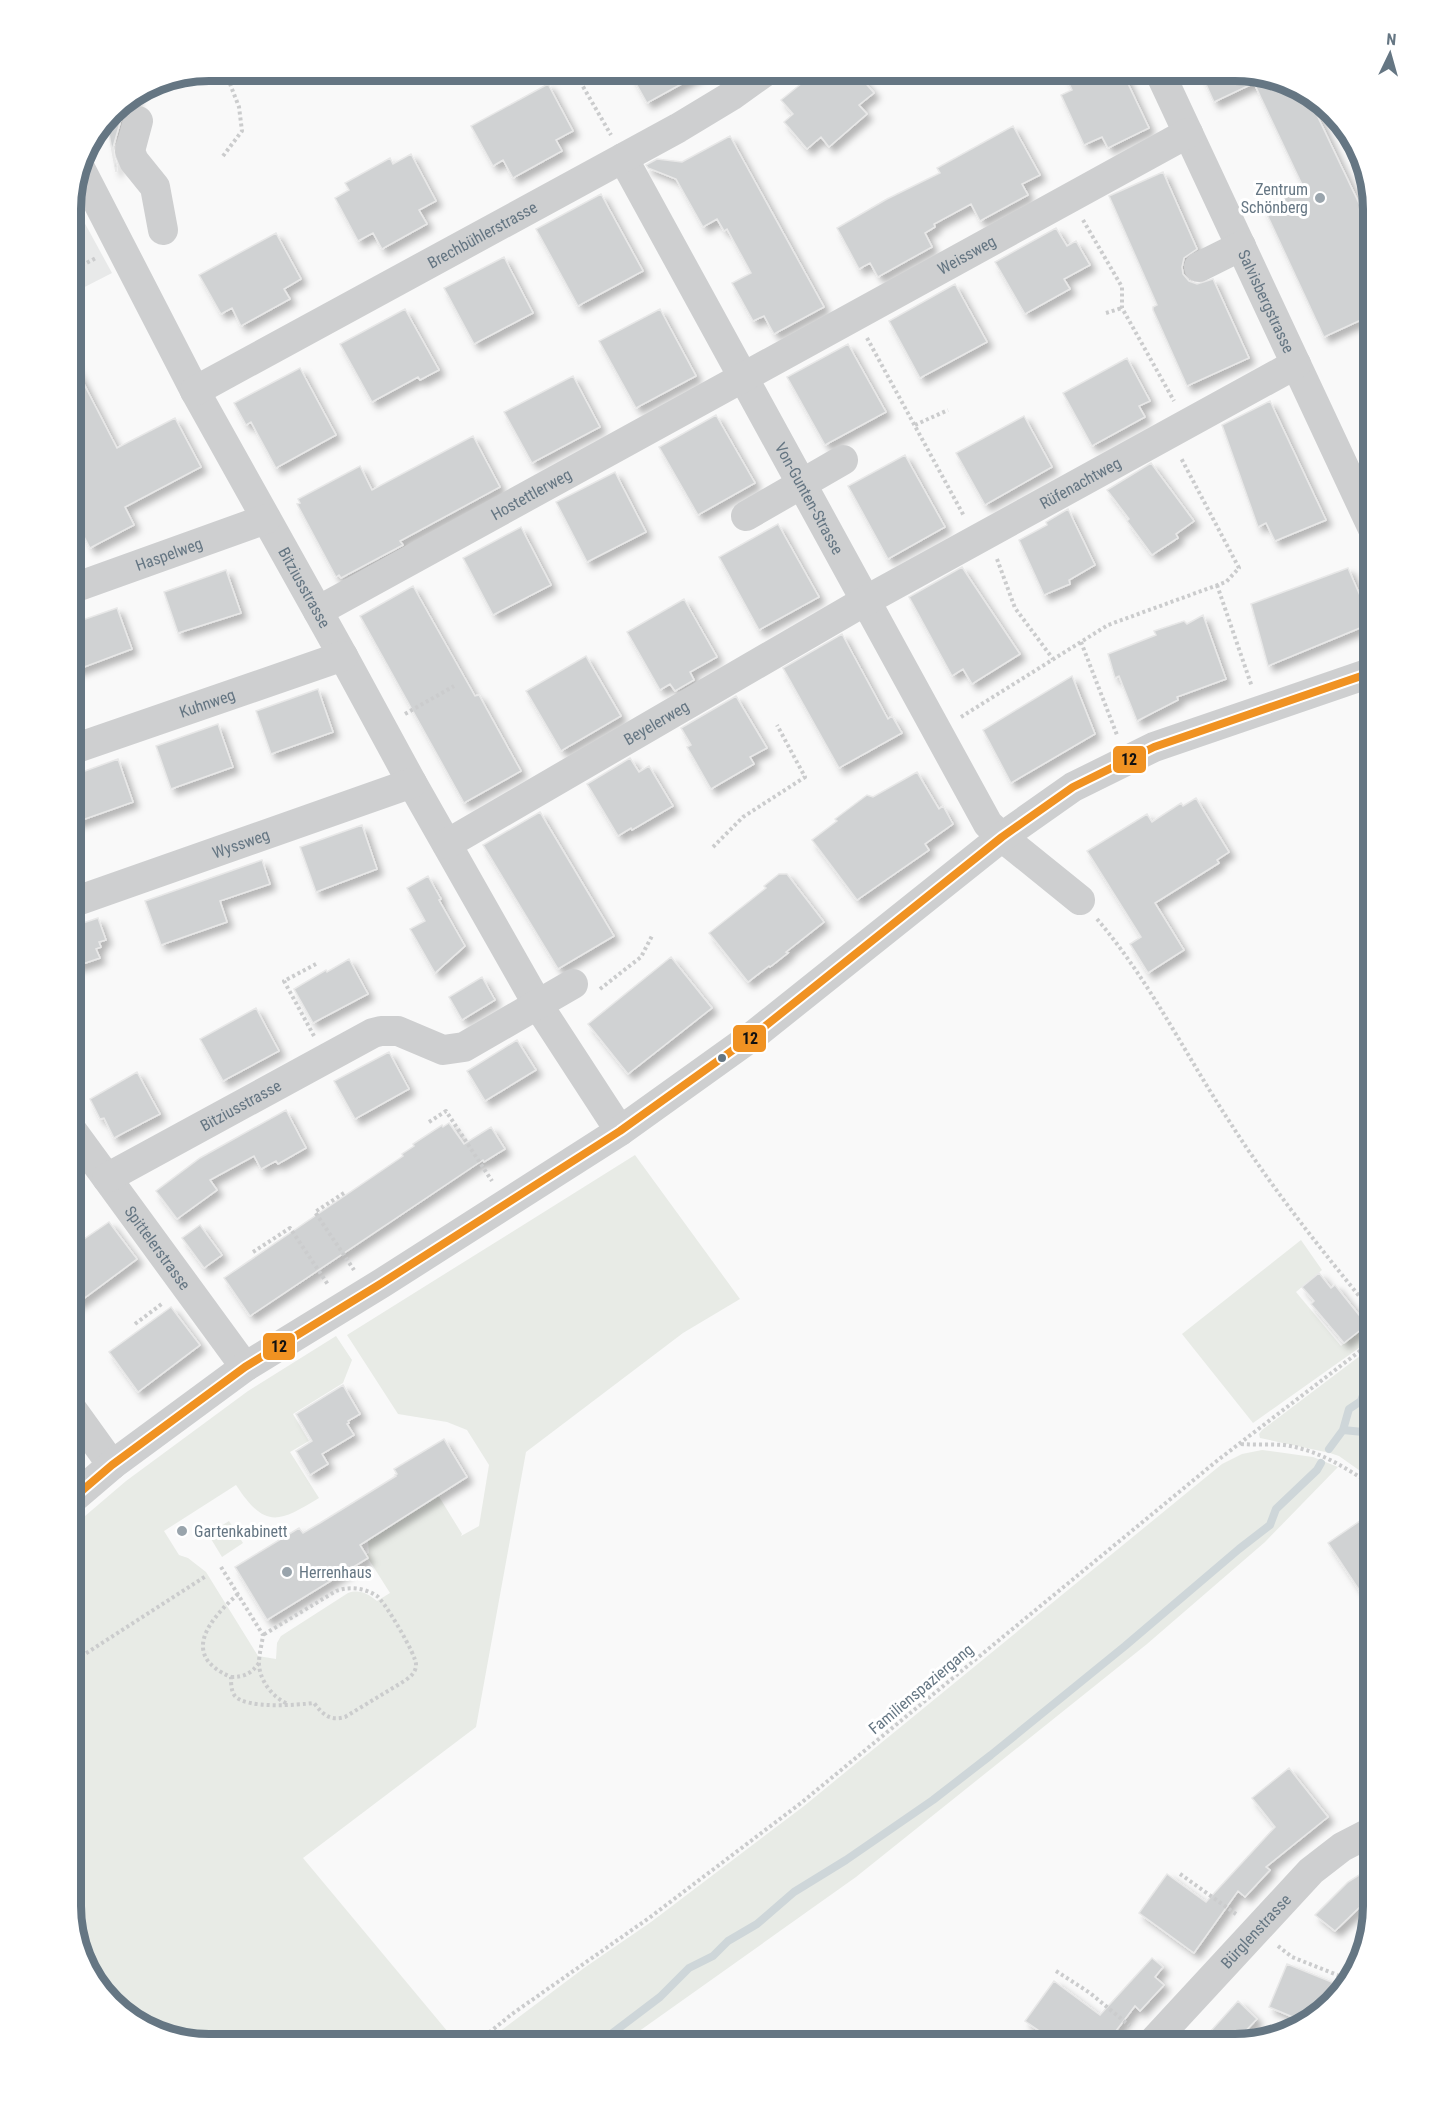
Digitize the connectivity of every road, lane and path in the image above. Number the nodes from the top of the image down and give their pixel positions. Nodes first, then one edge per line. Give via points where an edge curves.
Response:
1 (229, 81) edge
2 (580, 81) edge
3 (751, 81) edge
4 (1164, 81) edge
5 (138, 121) dead end
6 (1188, 134) junction
7 (618, 149) junction
8 (223, 156) dead end
9 (84, 179) edge
10 (1071, 198) junction
11 (1241, 246) junction
12 (115, 255) junction
13 (81, 267) edge
14 (1198, 267) dead end
15 (1122, 308) junction
16 (1106, 313) dead end
17 (855, 317) junction
18 (1296, 364) junction
19 (743, 378) junction
20 (195, 391) junction
21 (948, 410) dead end
22 (915, 425) junction
23 (1177, 429) junction
24 (843, 460) dead end
25 (801, 484) junction
26 (1363, 506) edge
27 (746, 516) dead end
28 (266, 519) junction
29 (982, 536) junction
30 (81, 585) edge
31 (1217, 585) junction
32 (865, 601) junction
33 (318, 611) junction
34 (1081, 642) junction
35 (343, 656) junction
36 (1053, 660) junction
37 (1363, 676) edge
38 (454, 686) dead end
39 (1254, 693) dead end
40 (396, 718) dead end
41 (955, 720) dead end
42 (777, 725) dead end
43 (1120, 742) dead end
44 (81, 747) edge
45 (412, 783) junction
46 (1002, 837) junction
47 (447, 844) junction
48 (713, 847) dead end
49 (81, 899) edge
50 (1080, 900) joint
51 (653, 934) dead end
52 (316, 964) dead end
53 (582, 990) joint
54 (538, 1005) junction
55 (326, 1058) junction
56 (429, 1122) dead end
57 (620, 1131) junction
58 (81, 1143) edge
59 (107, 1178) junction
60 (496, 1186) dead end
61 (344, 1193) dead end
62 (253, 1252) dead end
63 (358, 1276) dead end
64 (332, 1291) dead end
65 (168, 1299) dead end
66 (1363, 1299) edge
67 (135, 1324) dead end
68 (1363, 1349) edge
69 (245, 1367) junction
70 (81, 1422) edge
71 (1240, 1444) junction
72 (112, 1465) junction
73 (1363, 1479) edge
74 (81, 1491) edge
75 (221, 1567) dead end
76 (206, 1576) dead end
77 (238, 1594) junction
78 (263, 1635) junction
79 (81, 1656) edge
80 (259, 1662) junction
81 (231, 1677) junction
82 (291, 1705) junction
83 (1363, 1837) edge
84 (1180, 1874) dead end
85 (1264, 1935) junction
86 (1056, 1971) dead end
87 (1342, 1977) edge
88 (487, 2034) edge
89 (1139, 2034) edge
90 (1149, 2034) edge

1 - 8 path via 242,131
2 - 7 path
3 - 7 street, Brechbühlerstrasse via 706,111
4 - 6 street, Salvisbergstrasse
5 - 12 street via 130,151 155,187 167,228
6 - 10 street, Weissweg
6 - 11 street, Salvisbergstrasse
7 - 19 street, Von-Gunten-Strasse
7 - 20 street, Brechbühlerstrasse
9 - 12 street, Bitziusstrasse
10 - 15 path via 1122,287
10 - 17 street, Weissweg
11 - 14 street
11 - 18 street, Salvisbergstrasse
12 - 13 path
12 - 20 street, Bitziusstrasse
15 - 16 path
15 - 23 path
17 - 19 street, Weissweg
17 - 22 path
18 - 23 street, Rüfenachtweg
18 - 26 street, Salvisbergstrasse
19 - 25 street, Von-Gunten-Strasse
19 - 33 street, Hostettlerweg
20 - 28 street, Bitziusstrasse
21 - 22 path
22 - 29 path
23 - 29 street, Rüfenachtweg
23 - 31 path via 1239,568 1226,582
24 - 25 street
25 - 27 street
25 - 32 street, Von-Gunten-Strasse
28 - 30 street, Haspelweg
28 - 33 street, Bitziusstrasse
29 - 32 street, Rüfenachtweg
29 - 36 path via 1015,608
31 - 34 path via 1108,625
31 - 39 path
32 - 46 street, Von-Gunten-Strasse via 988,824
32 - 47 street, Beyelerweg
33 - 35 street, Bitziusstrasse
34 - 36 path
34 - 43 path
35 - 44 street, Kuhnweg
35 - 45 street, Bitziusstrasse
36 - 41 path
37 - 46 street via 1143,752 1073,787
38 - 40 path
42 - 48 path via 805,777 743,817
45 - 47 street, Bitziusstrasse
45 - 49 street, Wyssweg
46 - 50 street, Von-Gunten-Strasse
46 - 57 street via 754,1035
47 - 54 street, Bitziusstrasse
50 - 66 path via 1132,965 1277,1193
51 - 53 path via 641,957
52 - 55 path via 284,981
53 - 54 street
54 - 55 street, Bitziusstrasse via 464,1047 443,1050 398,1031 381,1031
54 - 57 street, Bitziusstrasse
55 - 59 street, Bitziusstrasse
56 - 60 path via 446,1111
57 - 69 street
58 - 59 street, Spittelerstrasse
59 - 69 street, Spittelerstrasse
61 - 63 path via 315,1212
62 - 64 path via 290,1228
65 - 67 path
68 - 71 path, Familienspaziergang
69 - 72 street
70 - 72 street
71 - 73 path via 1282,1445 1318,1453
71 - 88 path, Familienspaziergang via 801,1803
72 - 74 street
75 - 77 path
76 - 79 path
77 - 78 path
77 - 81 path via 212,1620 203,1640 210,1664
78 - 80 path
78 - 82 path via 349,1587 381,1601 414,1654 416,1667 410,1677 345,1717 328,1718 314,1703
80 - 81 path via 251,1673
80 - 82 path via 261,1677 270,1690
81 - 82 path via 235,1696 244,1702
83 - 85 street, Bürglenstrasse via 1321,1862
84 - 85 path
85 - 87 path via 1292,1957
85 - 90 street, Bürglenstrasse
86 - 89 path

